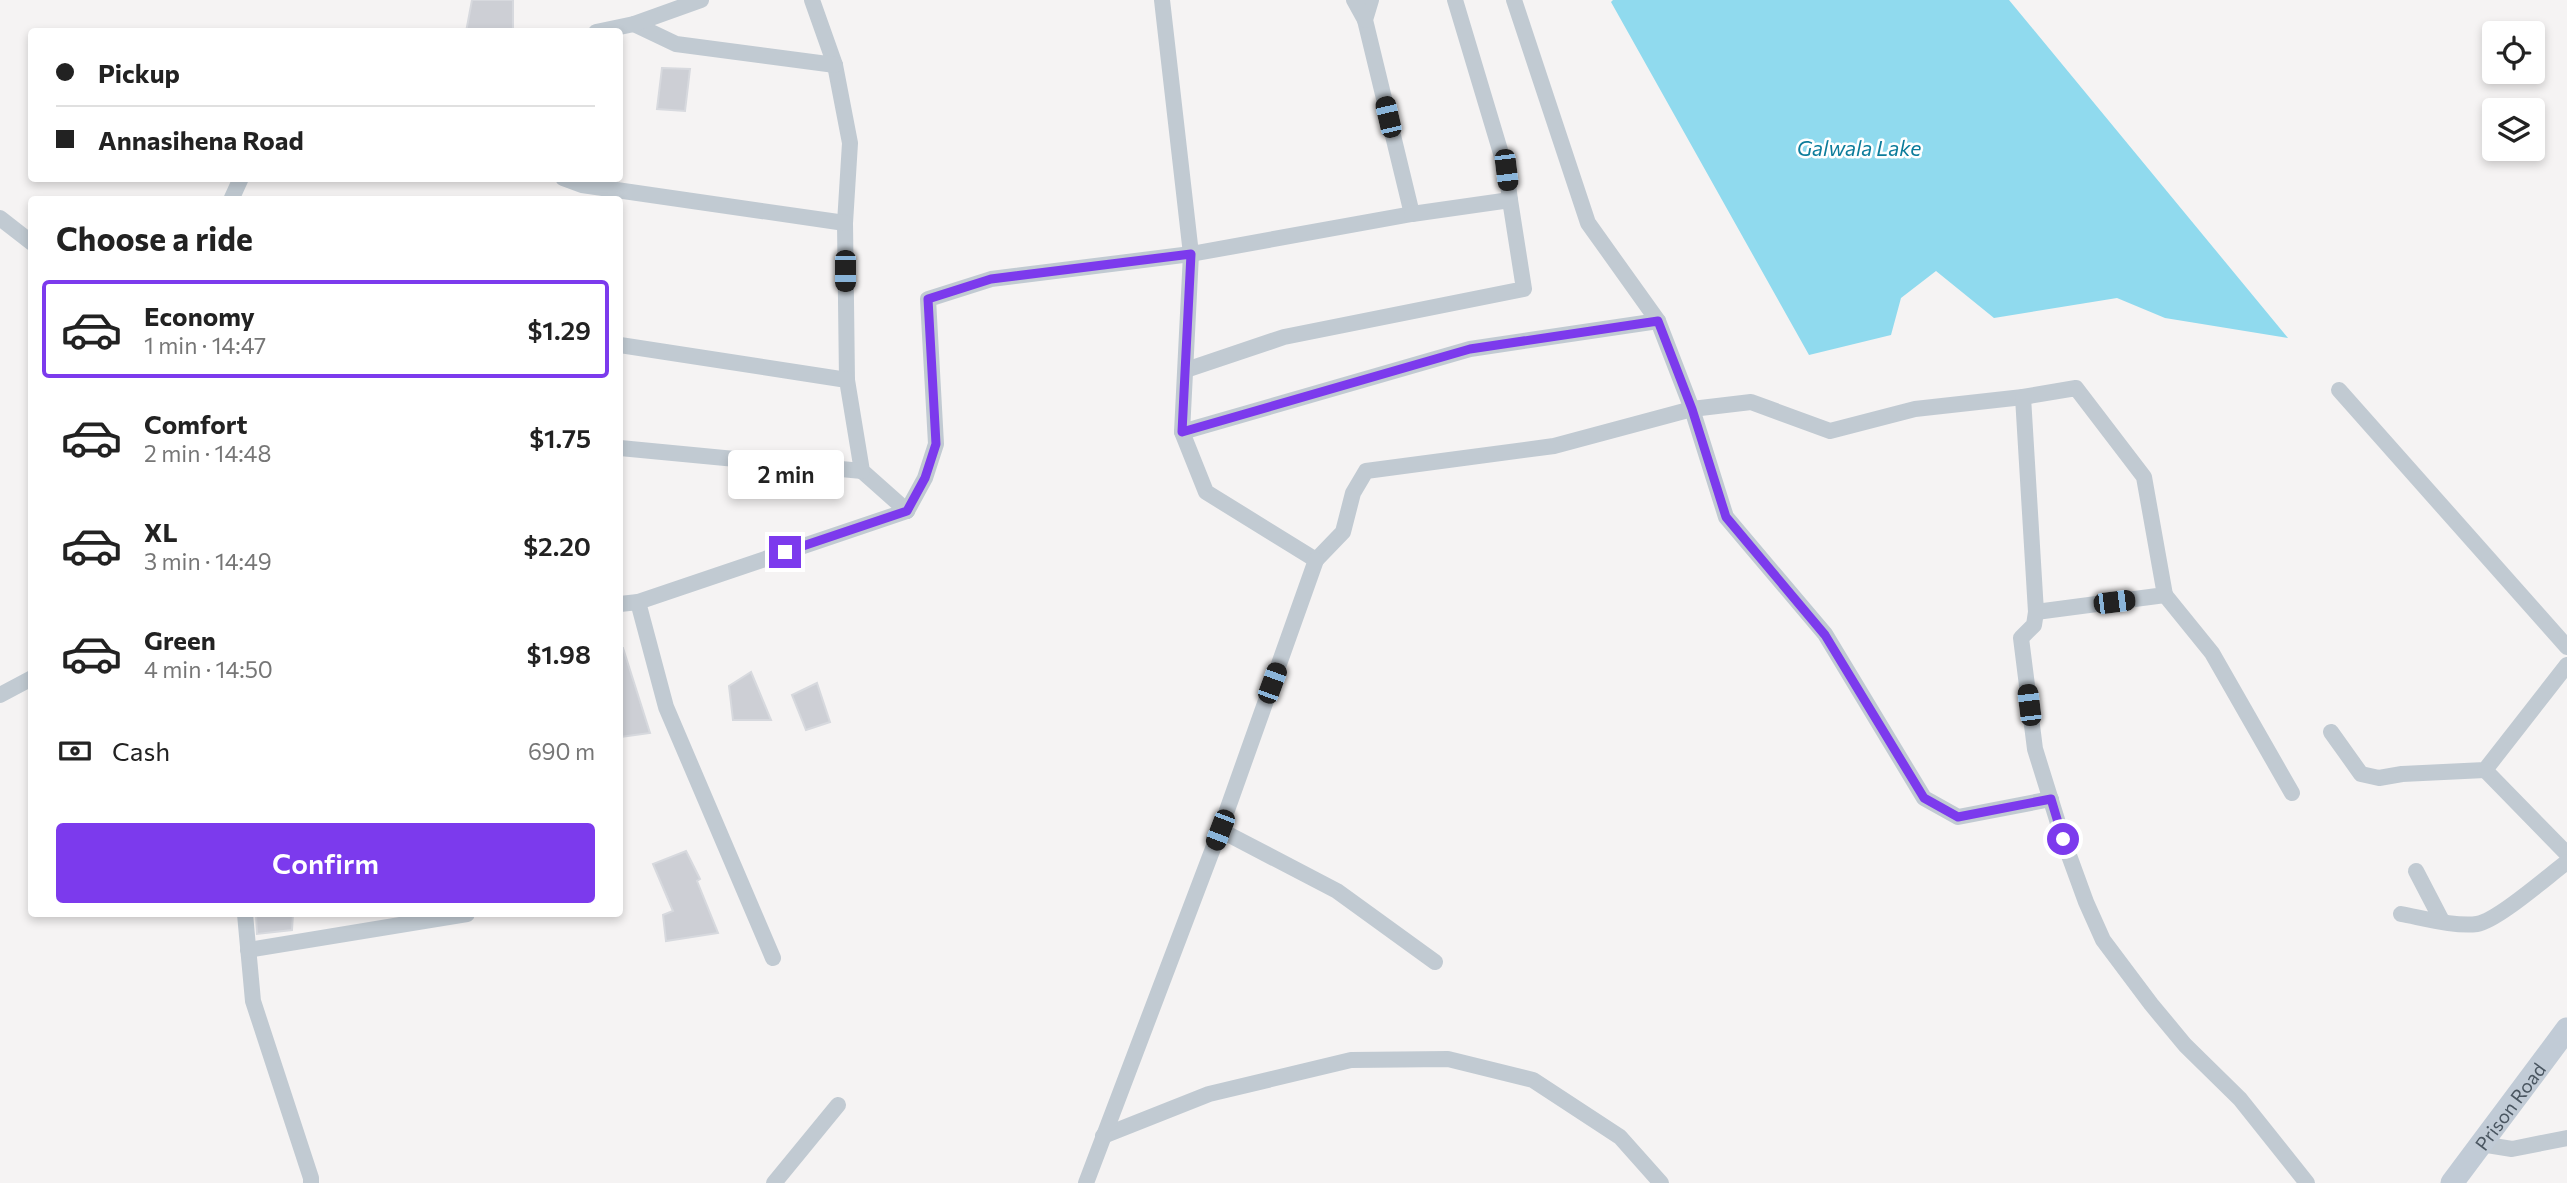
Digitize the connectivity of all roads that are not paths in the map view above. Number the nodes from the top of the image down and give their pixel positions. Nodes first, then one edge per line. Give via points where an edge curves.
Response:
1 (701, 0) edge
2 (812, 0) edge
3 (1162, 0) edge
4 (1354, 0) edge
5 (1371, 0) edge
6 (1455, 0) edge
7 (1514, 0) edge
8 (1365, 20) junction
9 (634, 24) junction
10 (615, 28) edge
11 (835, 65) junction
12 (574, 182) edge
13 (1510, 200) junction
14 (1412, 214) junction
15 (0, 218) edge
16 (845, 223) junction
17 (28, 240) edge
18 (1191, 254) junction
19 (1658, 321) junction
20 (623, 345) edge
21 (1186, 370) junction
22 (847, 380) junction
23 (2339, 390) dead end
24 (2023, 397) junction
25 (1692, 409) junction
26 (1182, 432) junction
27 (623, 448) edge
28 (862, 471) junction
29 (907, 511) junction
30 (1316, 561) junction
31 (2165, 595) junction
32 (638, 602) junction
33 (623, 604) edge
34 (2036, 611) junction
35 (2567, 647) edge
36 (2567, 665) edge
37 (28, 680) edge
38 (0, 695) edge
39 (2330, 732) dead end
40 (2485, 770) junction
41 (2292, 793) dead end
42 (2051, 799) junction
43 (1220, 830) junction
44 (2567, 854) edge
45 (2567, 862) edge
46 (2416, 871) dead end
47 (2401, 914) dead end
48 (245, 917) edge
49 (449, 917) edge
50 (2442, 921) junction
51 (248, 950) junction
52 (773, 958) dead end
53 (1435, 962) dead end
54 (2567, 1029) edge
55 (838, 1105) dead end
56 (1103, 1136) junction
57 (2567, 1138) edge
58 (2481, 1144) junction
59 (311, 1183) edge
60 (774, 1183) edge
61 (1086, 1183) edge
62 (1661, 1183) edge
63 (2307, 1183) edge
64 (2452, 1183) edge

1 - 9 street
2 - 11 street
3 - 18 street
4 - 8 street
5 - 8 street
6 - 13 street via 1506,170
7 - 19 street via 1588,223
8 - 14 street
9 - 10 street
9 - 11 street via 676,44
11 - 16 street via 850,143
12 - 16 street
13 - 14 street
13 - 21 street via 1524,289 1284,337
14 - 18 street
15 - 17 street
16 - 22 street
18 - 21 street
18 - 29 street via 991,279 928,299 936,444
19 - 25 street
19 - 26 street via 1470,349
20 - 22 street
21 - 26 street
22 - 28 street
23 - 35 street
24 - 25 street via 1915,409 1830,431 1751,402
24 - 31 street via 2076,388 2144,477
24 - 34 street
25 - 30 street via 1554,446 1366,471 1353,493 1343,532
25 - 42 street via 1726,517 1825,635 1924,798 1958,817
26 - 30 street via 1206,492
27 - 28 street
28 - 29 street
29 - 32 street
30 - 43 street
31 - 34 street
31 - 41 street via 2212,653
32 - 33 street
32 - 52 street via 666,707
34 - 42 street via 2034,625 2021,638 2035,749
36 - 40 street
37 - 38 street
39 - 40 street via 2361,774 2379,778
40 - 44 street
42 - 63 street via 2103,940 2168,1025 2240,1099
43 - 53 street via 1337,891
43 - 56 street
45 - 50 street via 2479,924
46 - 50 street
47 - 50 street
48 - 51 street
49 - 51 street
51 - 59 street via 253,1001
54 - 58 street, Prison Road
55 - 60 street
56 - 61 street
56 - 62 street via 1209,1094 1351,1060 1448,1059 1533,1080 1620,1137
57 - 58 street via 2512,1149
58 - 64 street, Prison Road

